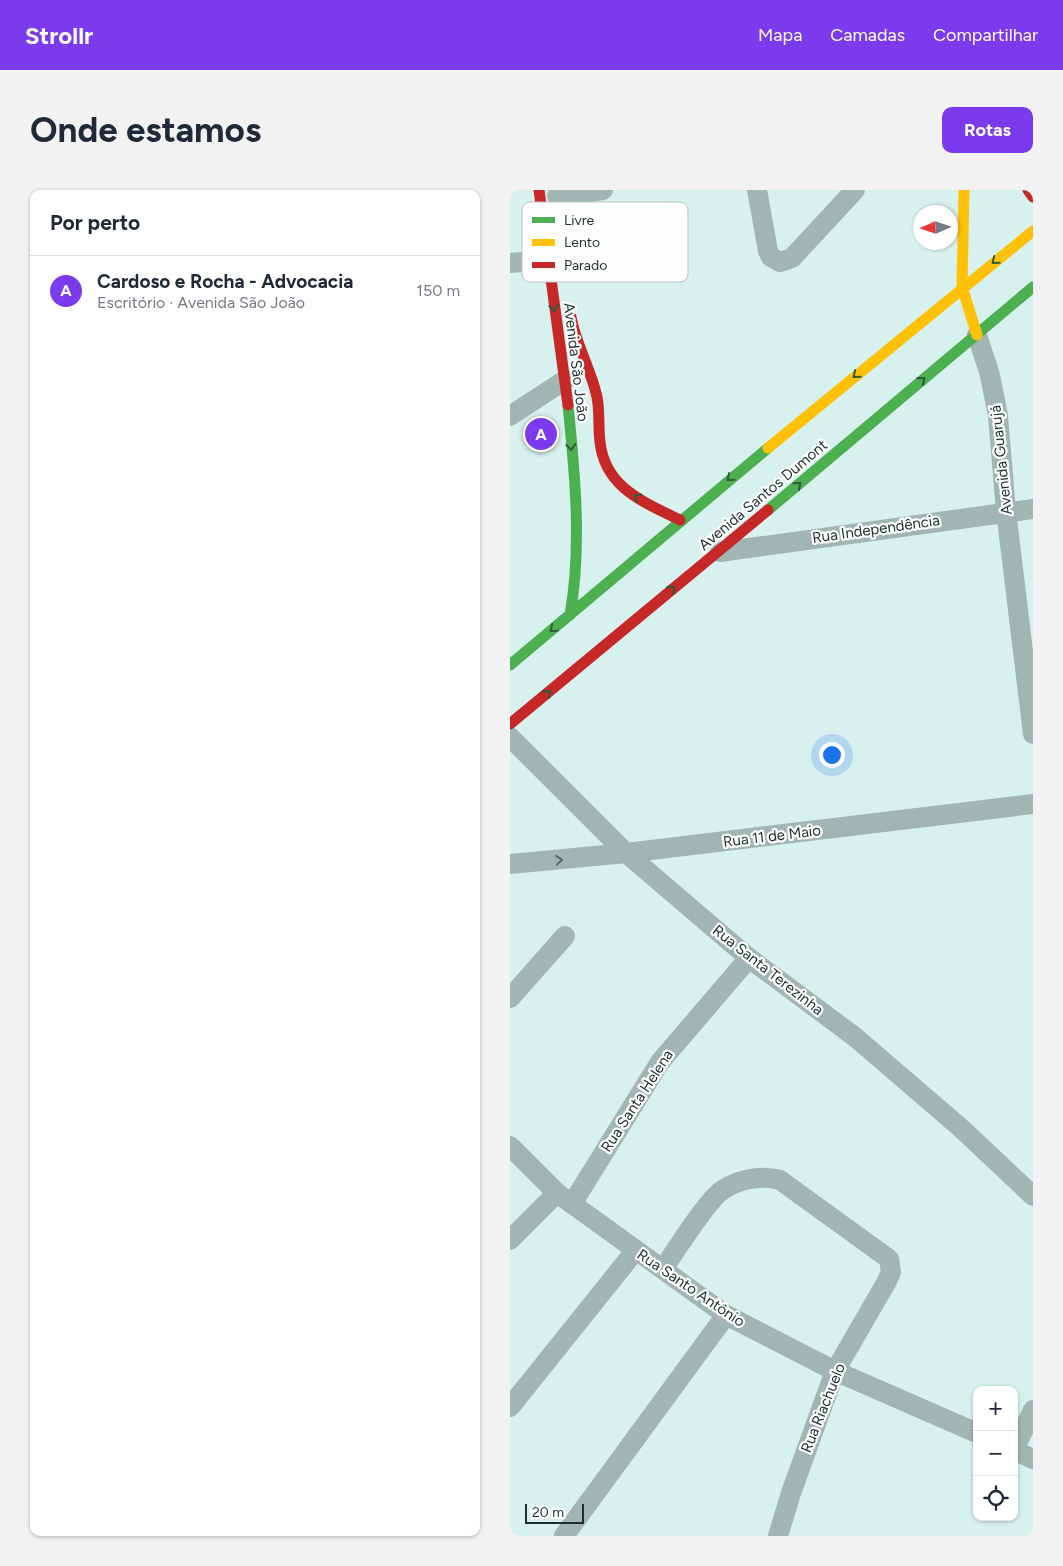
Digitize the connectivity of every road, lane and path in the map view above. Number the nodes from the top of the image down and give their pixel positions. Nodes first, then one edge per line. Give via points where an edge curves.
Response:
1 (603, 190) edge
2 (757, 190) edge
3 (855, 190) edge
4 (964, 190) edge
5 (1028, 190) edge
6 (553, 195) edge
7 (1033, 197) edge
8 (1033, 230) edge
9 (550, 282) edge
10 (962, 287) junction
11 (1033, 287) edge
12 (570, 302) dead end
13 (977, 335) junction
14 (565, 380) junction
15 (510, 416) edge
16 (1033, 509) edge
17 (1006, 511) junction
18 (680, 520) junction
19 (720, 552) junction
20 (575, 568) junction
21 (595, 583) junction
22 (611, 598) dead end
23 (570, 615) junction
24 (510, 665) edge
25 (510, 724) edge
26 (1033, 734) edge
27 (510, 737) edge
28 (1033, 804) edge
29 (626, 853) junction
30 (510, 864) edge
31 (565, 936) dead end
32 (749, 958) junction
33 (510, 998) edge
34 (510, 1146) edge
35 (1033, 1196) edge
36 (564, 1198) junction
37 (510, 1240) edge
38 (635, 1250) junction
39 (663, 1270) junction
40 (726, 1315) junction
41 (835, 1371) junction
42 (510, 1407) edge
43 (1033, 1410) edge
44 (973, 1431) edge
45 (1018, 1442) edge
46 (1018, 1452) edge
47 (1033, 1459) edge
48 (564, 1536) edge
49 (778, 1536) edge

1 - 6 street
2 - 3 street via 768,251 780,262 792,258
4 - 10 main road, Avenida Guarujá
5 - 7 main road
8 -> 10 main road
9 -> 14 main road, Avenida São João
10 - 13 main road, Avenida Guarujá
10 -> 18 main road
11 - 13 main road, Avenida Santos Dumont
18 -> 12 main road, Avenida São João via 633,496 613,481 602,459 595,391 574,338
13 - 17 street, Avenida Guarujá via 990,375 998,416
19 -> 13 main road, Avenida Santos Dumont
14 - 15 street
14 -> 20 main road, Avenida São João via 577,537
16 - 17 street, Rua Independência
17 - 19 street, Rua Independência
17 - 26 street, Avenida Guarujá
18 - 21 main road
25 -> 19 main road, Avenida Santos Dumont via 631,616
20 - 21 main road
20 - 23 main road, Avenida São João
21 - 22 main road
21 - 23 main road
23 -> 24 main road
27 - 29 street, Rua Santa Terezinha
28 - 29 street, Rua 11 de Maio
30 -> 29 street, Rua 11 de Maio
29 - 32 street, Rua Santa Terezinha
31 - 33 street
32 - 35 street, Rua Santa Terezinha via 854,1036 962,1128
32 - 36 street, Rua Santa Helena via 660,1062
34 - 36 street, Rua Santo Antônio
36 - 37 street, Rua Santa Helena
36 - 38 street, Rua Santo Antônio
38 - 39 street, Rua Santo Antônio
38 - 42 street
39 - 40 street, Rua Santo Antônio
39 - 41 street, Rua Riachuelo via 723,1189 749,1180 768,1177 780,1180 890,1259 891,1272 886,1283
40 - 41 street, Rua Santo Antônio
40 - 48 street
41 - 44 street, Rua Santo Antônio
41 - 49 street, Rua Riachuelo via 790,1493
43 - 45 street
46 - 47 street

